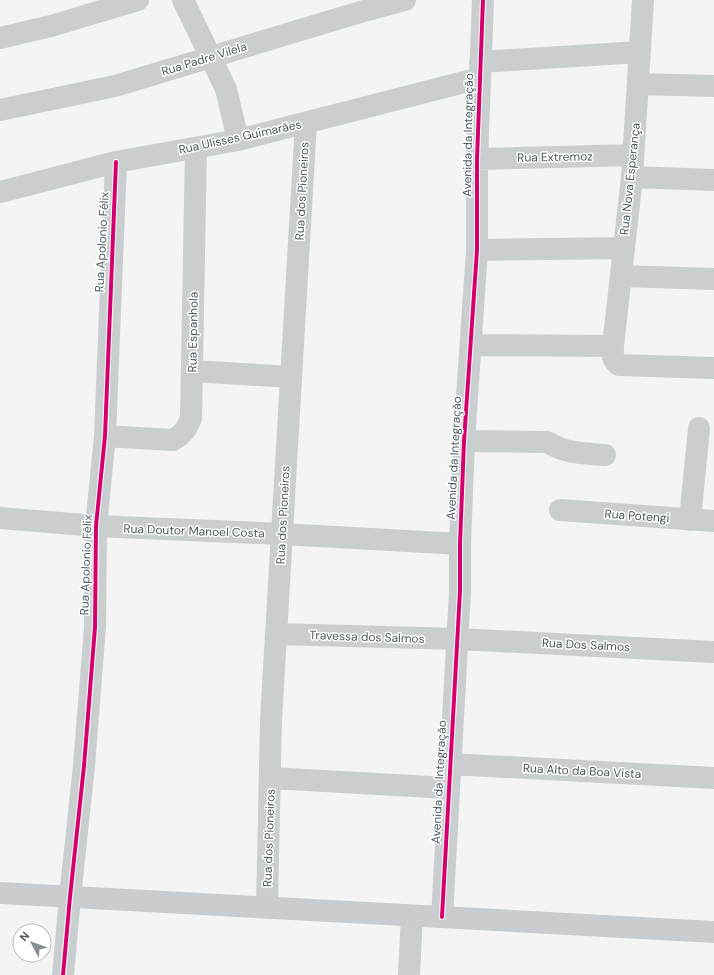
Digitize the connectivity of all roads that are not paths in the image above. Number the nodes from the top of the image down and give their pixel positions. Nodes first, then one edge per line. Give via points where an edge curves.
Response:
1 (138, 0) edge
2 (183, 0) edge
3 (405, 0) edge
4 (483, 0) edge
5 (643, 0) edge
6 (0, 38) edge
7 (640, 52) junction
8 (211, 56) junction
9 (480, 70) junction
10 (639, 84) junction
11 (714, 86) edge
12 (0, 110) edge
13 (306, 123) junction
14 (238, 140) junction
15 (196, 148) junction
16 (633, 155) junction
17 (477, 159) junction
18 (116, 162) junction
19 (632, 177) junction
20 (714, 180) edge
21 (0, 192) edge
22 (623, 248) junction
23 (477, 250) junction
24 (621, 276) junction
25 (714, 279) edge
26 (470, 345) junction
27 (613, 352) junction
28 (714, 368) edge
29 (192, 371) junction
30 (291, 377) junction
31 (699, 428) dead end
32 (105, 436) junction
33 (464, 441) junction
34 (605, 455) dead end
35 (560, 510) dead end
36 (0, 518) edge
37 (690, 520) junction
38 (714, 521) edge
39 (96, 526) junction
40 (282, 534) junction
41 (460, 544) junction
42 (277, 634) junction
43 (458, 639) junction
44 (714, 652) edge
45 (450, 764) junction
46 (270, 778) junction
47 (714, 778) edge
48 (448, 788) junction
49 (0, 893) edge
50 (70, 897) junction
51 (267, 907) junction
52 (412, 916) junction
53 (442, 918) junction
54 (714, 932) edge
55 (63, 975) edge
56 (409, 975) edge

1 - 6 street
2 - 8 street
3 - 8 street, Rua Padre Vilela
4 - 9 street, Avenida da Integração
5 - 7 street, Rua Nova Esperança
7 - 9 street, Rua Ulisses Guimarães
7 - 10 street, Rua Nova Esperança
8 - 12 street, Rua Padre Vilela via 115,86
8 - 14 street via 226,89
9 - 13 street, Rua Ulisses Guimarães
9 - 17 street, Avenida da Integração
10 - 11 street
10 - 16 street, Rua Nova Esperança
13 - 14 street, Rua Ulisses Guimarães
13 - 30 street, Rua dos Pioneiros
14 - 15 street, Rua Ulisses Guimarães
15 - 18 street, Rua Ulisses Guimarães
15 - 29 street, Rua Espanhola
16 - 17 street, Rua Extremoz
16 - 19 street, Rua Nova Esperança
17 - 23 street, Avenida da Integração
18 - 21 street, Rua Ulisses Guimarães
18 - 32 street, Rua Apolonio Félix
19 - 20 street
19 - 22 street, Rua Nova Esperança
22 - 23 street
22 - 24 street, Rua Nova Esperança
23 - 26 street, Avenida da Integração
24 - 25 street
24 - 27 street, Rua Nova Esperança
26 - 27 street
26 - 33 street, Avenida da Integração
27 - 28 street via 618,365
29 - 30 street
29 - 32 street, Rua Espanhola via 191,418 182,435 173,440
30 - 40 street, Rua dos Pioneiros
31 - 37 street
32 - 39 street, Rua Apolonio Félix
33 - 34 street via 547,442 566,452
33 - 41 street, Avenida da Integração
35 - 37 street, Rua Potengi
36 - 39 street, Rua Doutor Manoel Costa
37 - 38 street, Rua Potengi
39 - 40 street, Rua Doutor Manoel Costa
39 - 50 street, Rua Apolonio Félix via 95,627
40 - 41 street, Rua Doutor Manoel Costa
40 - 42 street, Rua dos Pioneiros
41 - 43 street, Avenida da Integração
42 - 43 street, Travessa dos Salmos
42 - 46 street, Rua dos Pioneiros
43 - 44 street, Rua Dos Salmos
43 - 45 street, Avenida da Integração
45 - 47 street, Rua Alto da Boa Vista
45 - 48 street, Avenida da Integração
46 - 48 street
46 - 51 street, Rua dos Pioneiros
48 - 53 street, Avenida da Integração
49 - 50 main road
50 - 51 main road
50 - 55 street, Rua Apolonio Félix
51 - 52 main road
52 - 53 main road
52 - 56 street
53 - 54 main road

